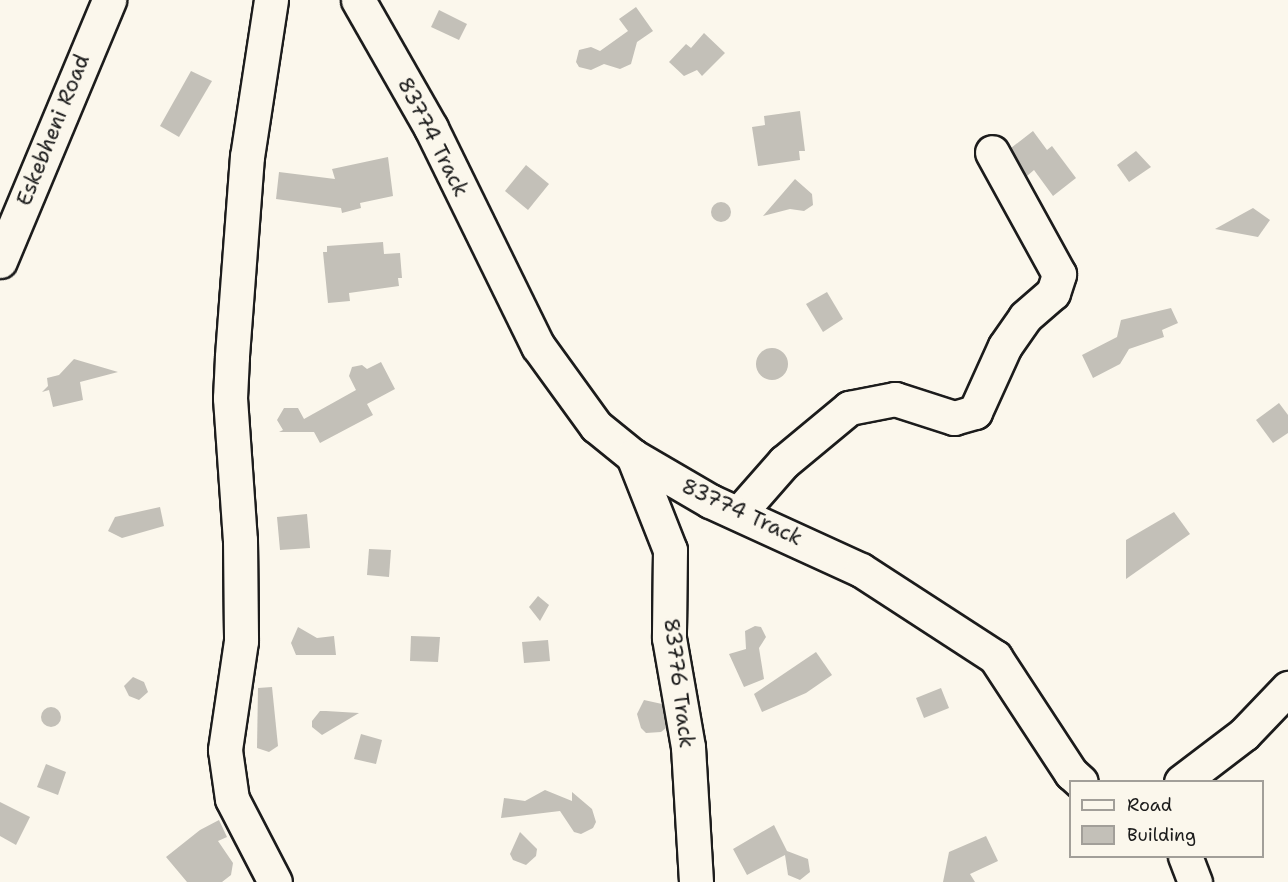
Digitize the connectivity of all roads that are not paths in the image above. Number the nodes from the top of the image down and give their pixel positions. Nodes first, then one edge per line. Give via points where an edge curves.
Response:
1 (109, 0) edge
2 (271, 0) edge
3 (358, 0) edge
4 (992, 152) dead end
5 (0, 261) edge
6 (633, 456) junction
7 (740, 512) junction
8 (1288, 688) edge
9 (1080, 780) edge
10 (1184, 780) edge
11 (1186, 858) edge
12 (275, 882) edge
13 (696, 882) edge
14 (1195, 882) edge

1 - 5 street, Eskebheni Road
2 - 12 street via 247,156 232,357 241,641 225,750 232,799
3 - 6 street, 83774 Track via 431,128 538,346 596,426
4 - 7 street via 1059,274 1053,293 1025,317 1005,346 975,412 954,418 896,399 849,408 784,462
6 - 7 street, 83774 Track via 710,501
6 - 13 street, 83776 Track via 670,550 669,638 688,747
7 - 9 street, 83774 Track via 861,570 995,657 1071,773
8 - 10 street via 1244,734
11 - 14 street

